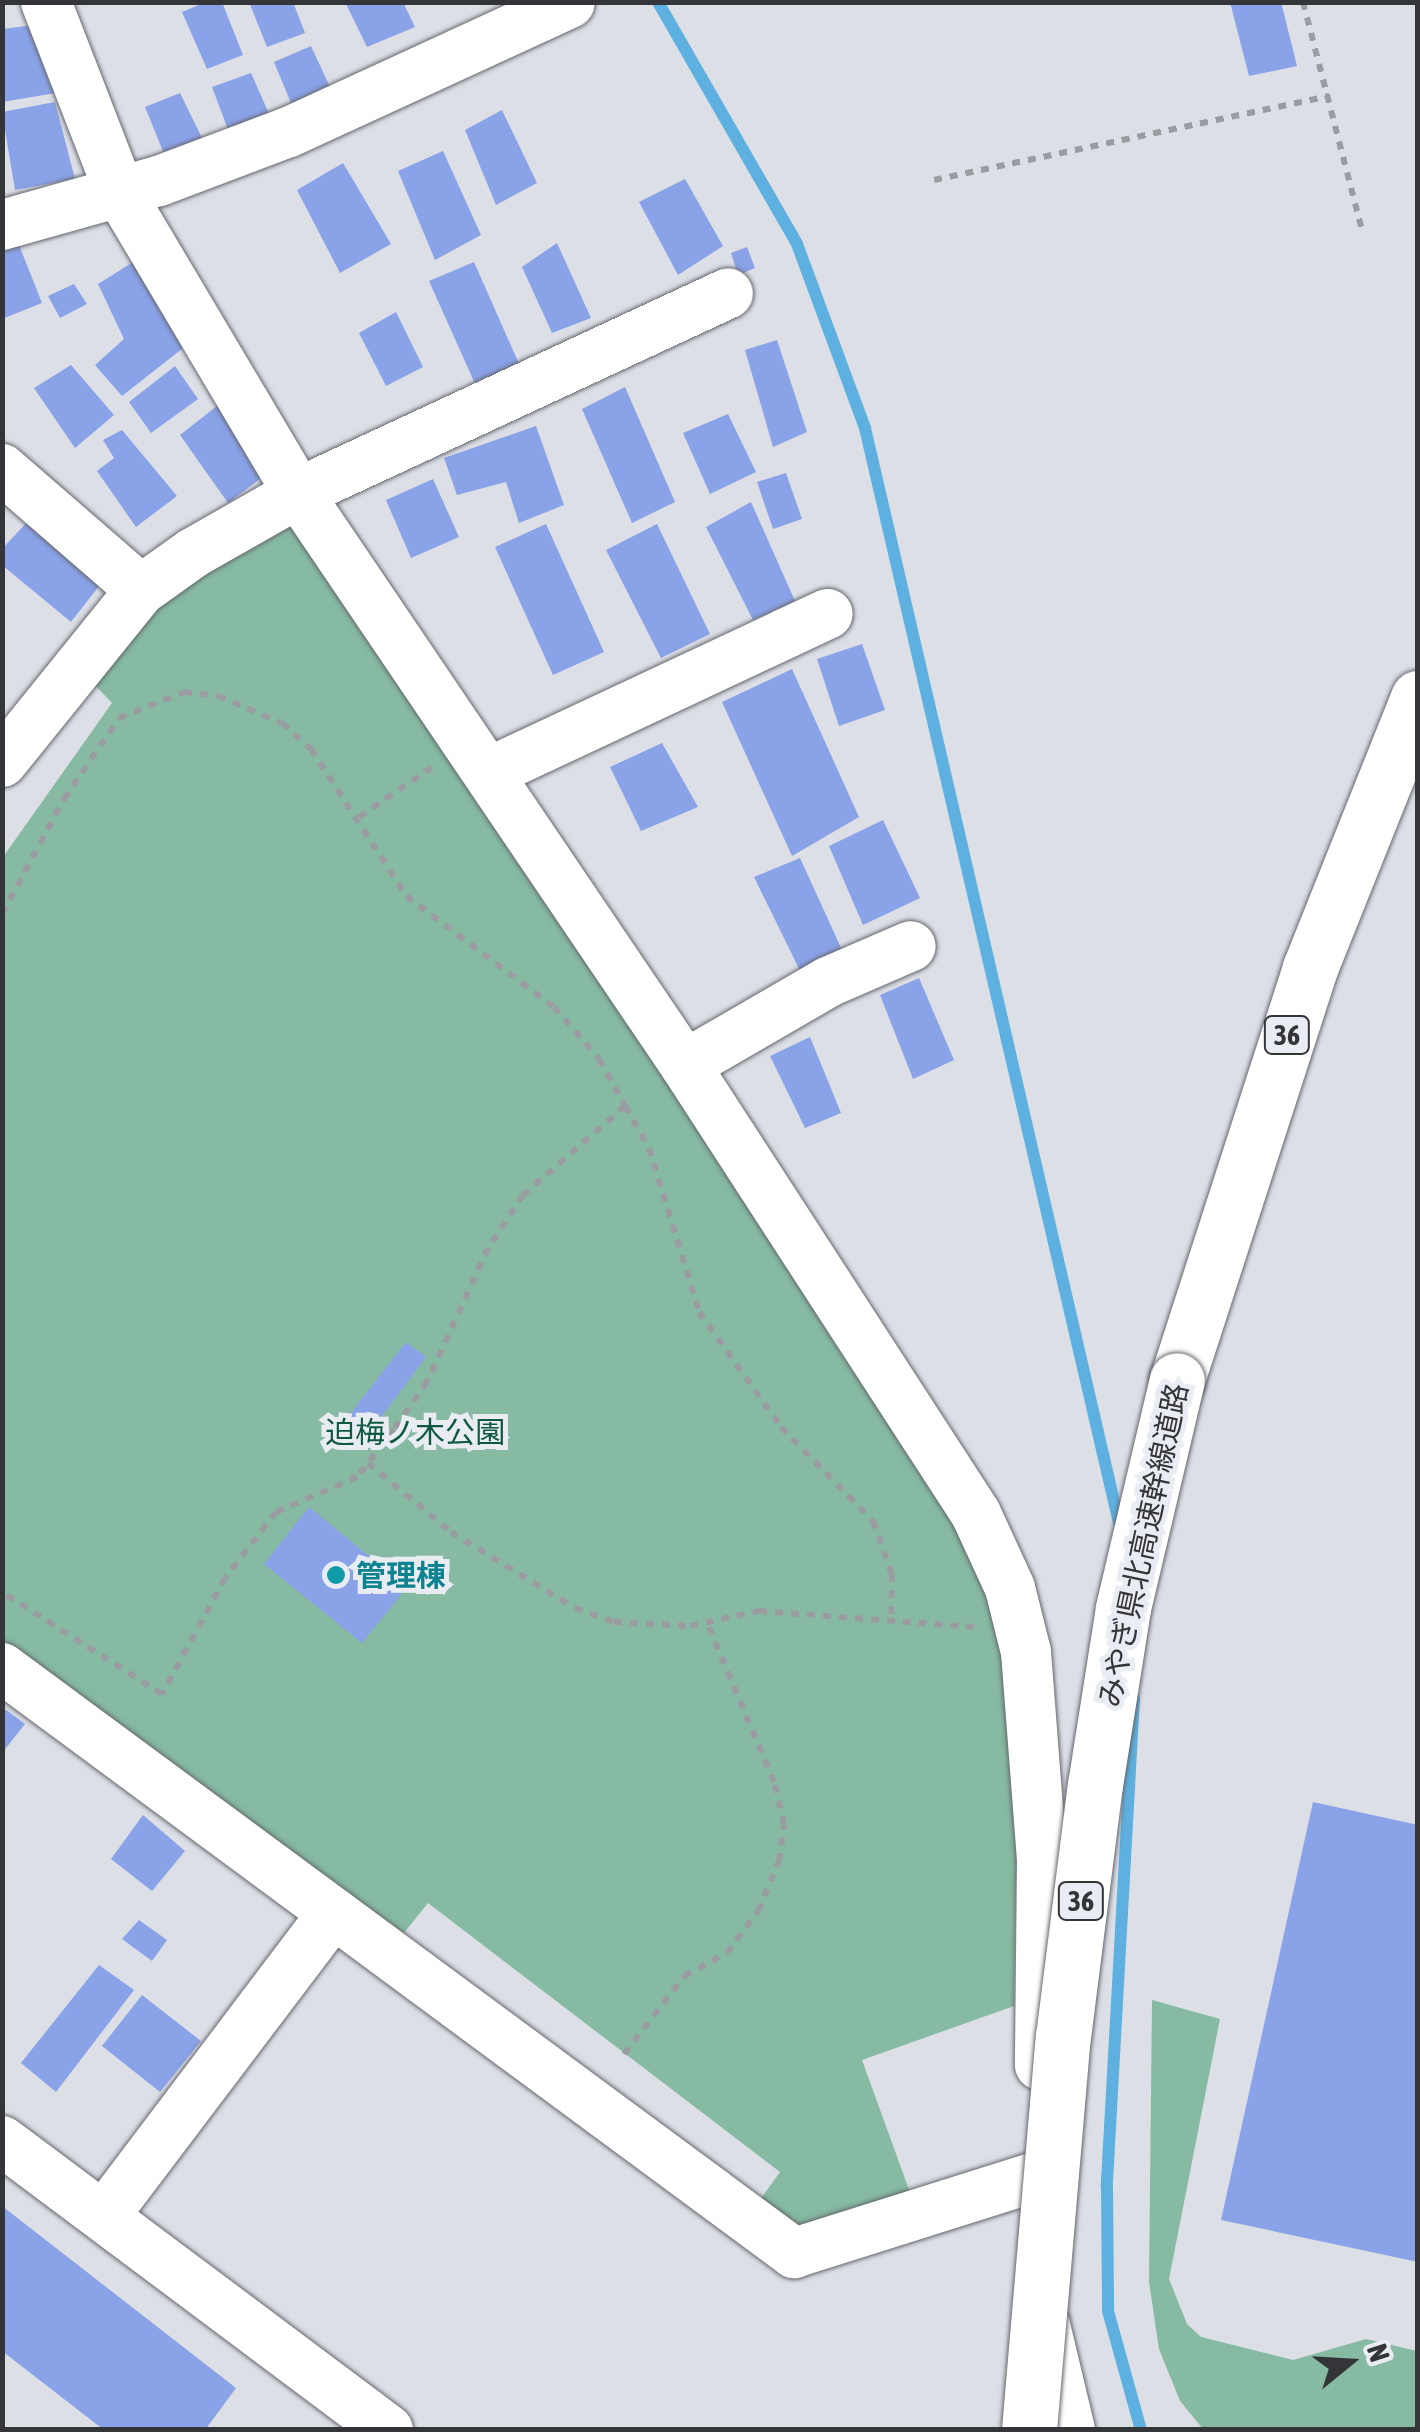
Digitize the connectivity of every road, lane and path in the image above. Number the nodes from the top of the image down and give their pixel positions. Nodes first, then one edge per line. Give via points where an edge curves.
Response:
1 (46, 2) edge
2 (1303, 2) edge
3 (570, 3) edge
4 (1329, 96) junction
5 (934, 180) dead end
6 (120, 193) junction
7 (2, 225) edge
8 (1362, 230) dead end
9 (728, 292) dead end
10 (2, 470) edge
11 (298, 493) junction
12 (140, 590) junction
13 (828, 614) dead end
14 (1418, 698) edge
15 (2, 762) edge
16 (439, 762) dead end
17 (488, 773) junction
18 (359, 817) junction
19 (2, 914) edge
20 (911, 946) dead end
21 (684, 1064) junction
22 (625, 1106) junction
23 (368, 1462) junction
24 (2, 1592) edge
25 (706, 1622) junction
26 (891, 1623) junction
27 (984, 1628) dead end
28 (2, 1668) edge
29 (333, 1913) junction
30 (624, 2054) dead end
31 (2, 2141) edge
32 (1038, 2176) junction
33 (104, 2216) junction
34 (388, 2430) edge
35 (1030, 2430) edge
36 (1070, 2430) edge

1 - 6 street
2 - 4 path
3 - 6 street via 289,132
4 - 5 path
4 - 8 path
6 - 7 street
6 - 11 street
9 - 11 street
10 - 12 street
11 - 12 street
11 - 17 street
12 - 15 street
13 - 17 street
14 - 35 main road, みやぎ県北高速幹線道路 / 36, bridge via 1310,968 1177,1380 1122,1608 1063,2037
16 - 18 path
17 - 21 street
18 - 19 path via 311,749 282,724 218,696 184,692 119,718 64,799
18 - 22 path via 406,896 554,1007 599,1060
20 - 21 street via 828,982
21 - 32 street via 976,1514 1010,1588 1026,1652 1042,1862
22 - 23 path via 524,1195 488,1248 427,1382
22 - 26 path via 649,1148 699,1312 781,1427 873,1521 892,1574
23 - 24 path via 357,1477 276,1512 225,1578 162,1694
23 - 25 path via 451,1532 575,1608 614,1622
25 - 26 path via 758,1610
25 - 30 path via 774,1782 784,1824 778,1862 758,1911 726,1953 684,1976
26 - 27 path
28 - 29 street
29 - 32 street via 794,2253
29 - 33 street
31 - 33 street
32 - 36 street via 1047,2342
33 - 34 street

